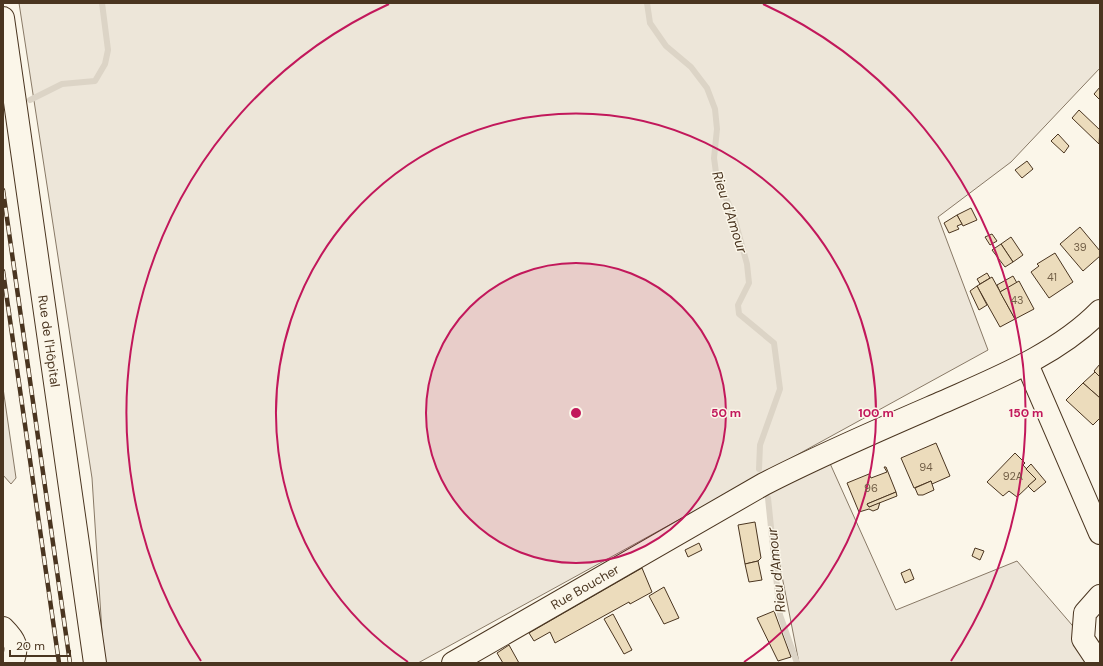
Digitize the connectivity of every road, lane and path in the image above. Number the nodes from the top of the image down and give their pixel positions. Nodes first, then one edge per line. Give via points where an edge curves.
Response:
1 (3, 18) edge
2 (1100, 311) edge
3 (1027, 364) junction
4 (1100, 533) edge
5 (1100, 596) edge
6 (3, 628) edge
7 (12, 663) edge
8 (95, 663) edge
9 (453, 663) edge
10 (1099, 663) edge

1 - 8 street, Rue de l'Hôpital
2 - 3 street, Rue Boucher via 1090,322
3 - 4 street
3 - 9 street, Rue Boucher via 807,462 717,510
5 - 10 street via 1085,613 1083,639
6 - 7 street via 15,642 16,654

